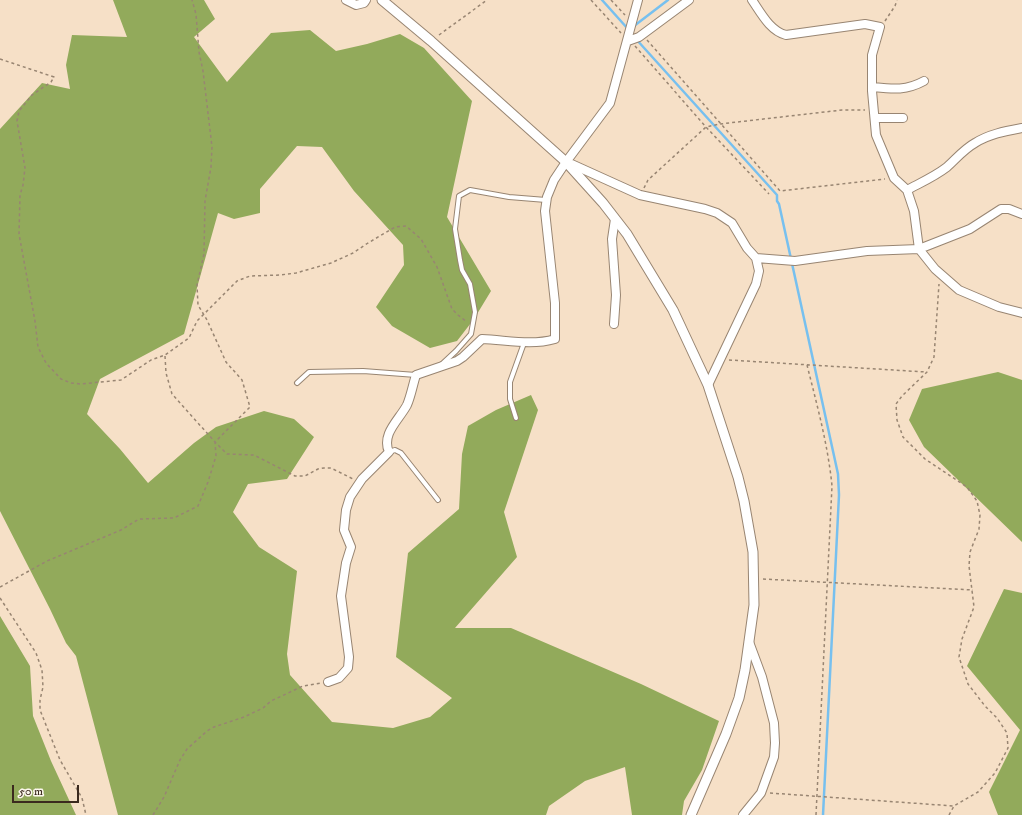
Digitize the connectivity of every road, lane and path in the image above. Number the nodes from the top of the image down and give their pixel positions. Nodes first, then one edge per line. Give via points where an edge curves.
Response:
1 (192, 0) edge
2 (346, 0) edge
3 (366, 0) edge
4 (382, 0) edge
5 (487, 0) edge
6 (591, 0) edge
7 (611, 0) edge
8 (638, 0) edge
9 (689, 0) edge
10 (752, 0) edge
11 (897, 0) edge
12 (632, 23) junction
13 (880, 27) junction
14 (642, 34) junction
15 (430, 41) junction
16 (628, 41) junction
17 (0, 59) edge
18 (924, 81) dead end
19 (872, 87) junction
20 (874, 114) junction
21 (903, 118) dead end
22 (720, 124) junction
23 (706, 126) junction
24 (1022, 128) edge
25 (566, 162) junction
26 (894, 178) junction
27 (906, 190) junction
28 (769, 194) dead end
29 (640, 195) junction
30 (546, 200) junction
31 (1022, 214) edge
32 (615, 218) junction
33 (919, 249) junction
34 (756, 258) junction
35 (935, 269) junction
36 (1022, 313) edge
37 (204, 314) junction
38 (614, 324) dead end
39 (473, 326) junction
40 (524, 343) junction
41 (165, 355) junction
42 (721, 359) junction
43 (807, 365) junction
44 (437, 367) junction
45 (927, 372) junction
46 (416, 374) junction
47 (297, 383) dead end
48 (708, 385) junction
49 (516, 418) dead end
50 (215, 442) junction
51 (389, 452) junction
52 (360, 482) junction
53 (438, 500) dead end
54 (754, 578) junction
55 (828, 582) junction
56 (0, 587) edge
57 (973, 590) junction
58 (0, 598) edge
59 (749, 642) junction
60 (328, 682) joint
61 (760, 793) junction
62 (817, 797) junction
63 (954, 806) junction
64 (86, 815) edge
65 (153, 815) edge
66 (691, 815) edge
67 (743, 815) edge
68 (816, 815) edge
69 (950, 815) edge

1 - 37 path via 196,14 212,147 205,201 204,254 197,284 198,305
2 - 3 street via 356,5
4 - 15 street
5 - 15 path
6 - 16 path
7 - 12 path
8 - 12 street
9 - 14 street
10 - 13 street via 773,28 778,33 786,35 865,24
11 - 13 path
12 - 16 street
13 - 19 street via 872,55
14 - 16 street
14 - 22 path
15 - 25 street
16 - 23 path
16 - 25 street via 610,103
17 - 41 path via 54,77 32,95 19,112 17,121 25,168 20,195 19,234 38,348 46,363 61,379 71,383 94,384 121,380 150,360
18 - 19 street via 898,89
19 - 20 street
20 - 21 street
20 - 22 path via 842,110
20 - 26 street via 876,135
22 - 23 path
22 - 26 path via 780,191
23 - 28 path
23 - 29 path via 648,180
24 - 27 street via 997,133 976,142 947,167 928,180
25 - 29 street
25 - 30 street via 554,180
25 - 32 street
26 - 27 street
27 - 33 street via 914,210
29 - 34 street via 717,213 732,223
30 - 39 lane via 470,190 459,196 455,229 462,270 470,284 475,312
30 - 40 street via 556,339
31 - 33 street via 1001,209 970,229
32 - 38 street via 612,239 616,295
32 - 48 street via 673,310
33 - 34 street via 867,251 795,261
33 - 35 street
34 - 42 street via 756,284
35 - 36 street via 959,290
35 - 45 path via 940,286 934,357
37 - 39 path via 237,281 250,276 296,273 331,263 353,253 395,227 406,226 421,239 437,267 452,308
37 - 41 path via 189,338
37 - 50 path via 226,362 242,380 250,407
39 - 44 lane via 471,334
40 - 44 street via 482,339 457,362
40 - 49 lane via 510,382 510,399
41 - 50 path via 166,373 172,394
42 - 43 path
42 - 48 street
43 - 45 path
43 - 55 path via 819,413 832,486
44 - 46 street
45 - 57 path via 896,404 897,420 903,437 925,459 967,486 976,501 980,515 979,529 970,552 969,566
46 - 47 lane via 363,371 309,372
46 - 51 street via 408,403 388,433 386,446
48 - 54 street via 741,489 749,527
50 - 52 path via 227,454 254,455 295,476 305,476 318,469 331,468
50 - 56 path via 216,456 198,506 174,518 139,519 121,530 47,561
51 - 52 street
51 - 53 lane via 395,450 401,453
52 - 60 street via 350,497 344,530 351,547 341,596 349,656 348,668 339,678
54 - 55 path
54 - 59 street via 754,604
55 - 57 path
55 - 62 path
57 - 63 path via 974,607 962,639 959,657 968,684 1007,733 1008,748 995,773 978,792
58 - 64 path via 36,653 42,670 40,710 60,760 82,798
59 - 61 street via 762,677 774,724 774,757
59 - 66 street via 739,698
60 - 65 path via 303,686 244,717 207,731 187,749
61 - 62 path
61 - 67 street
62 - 63 path
62 - 68 path
63 - 69 path

